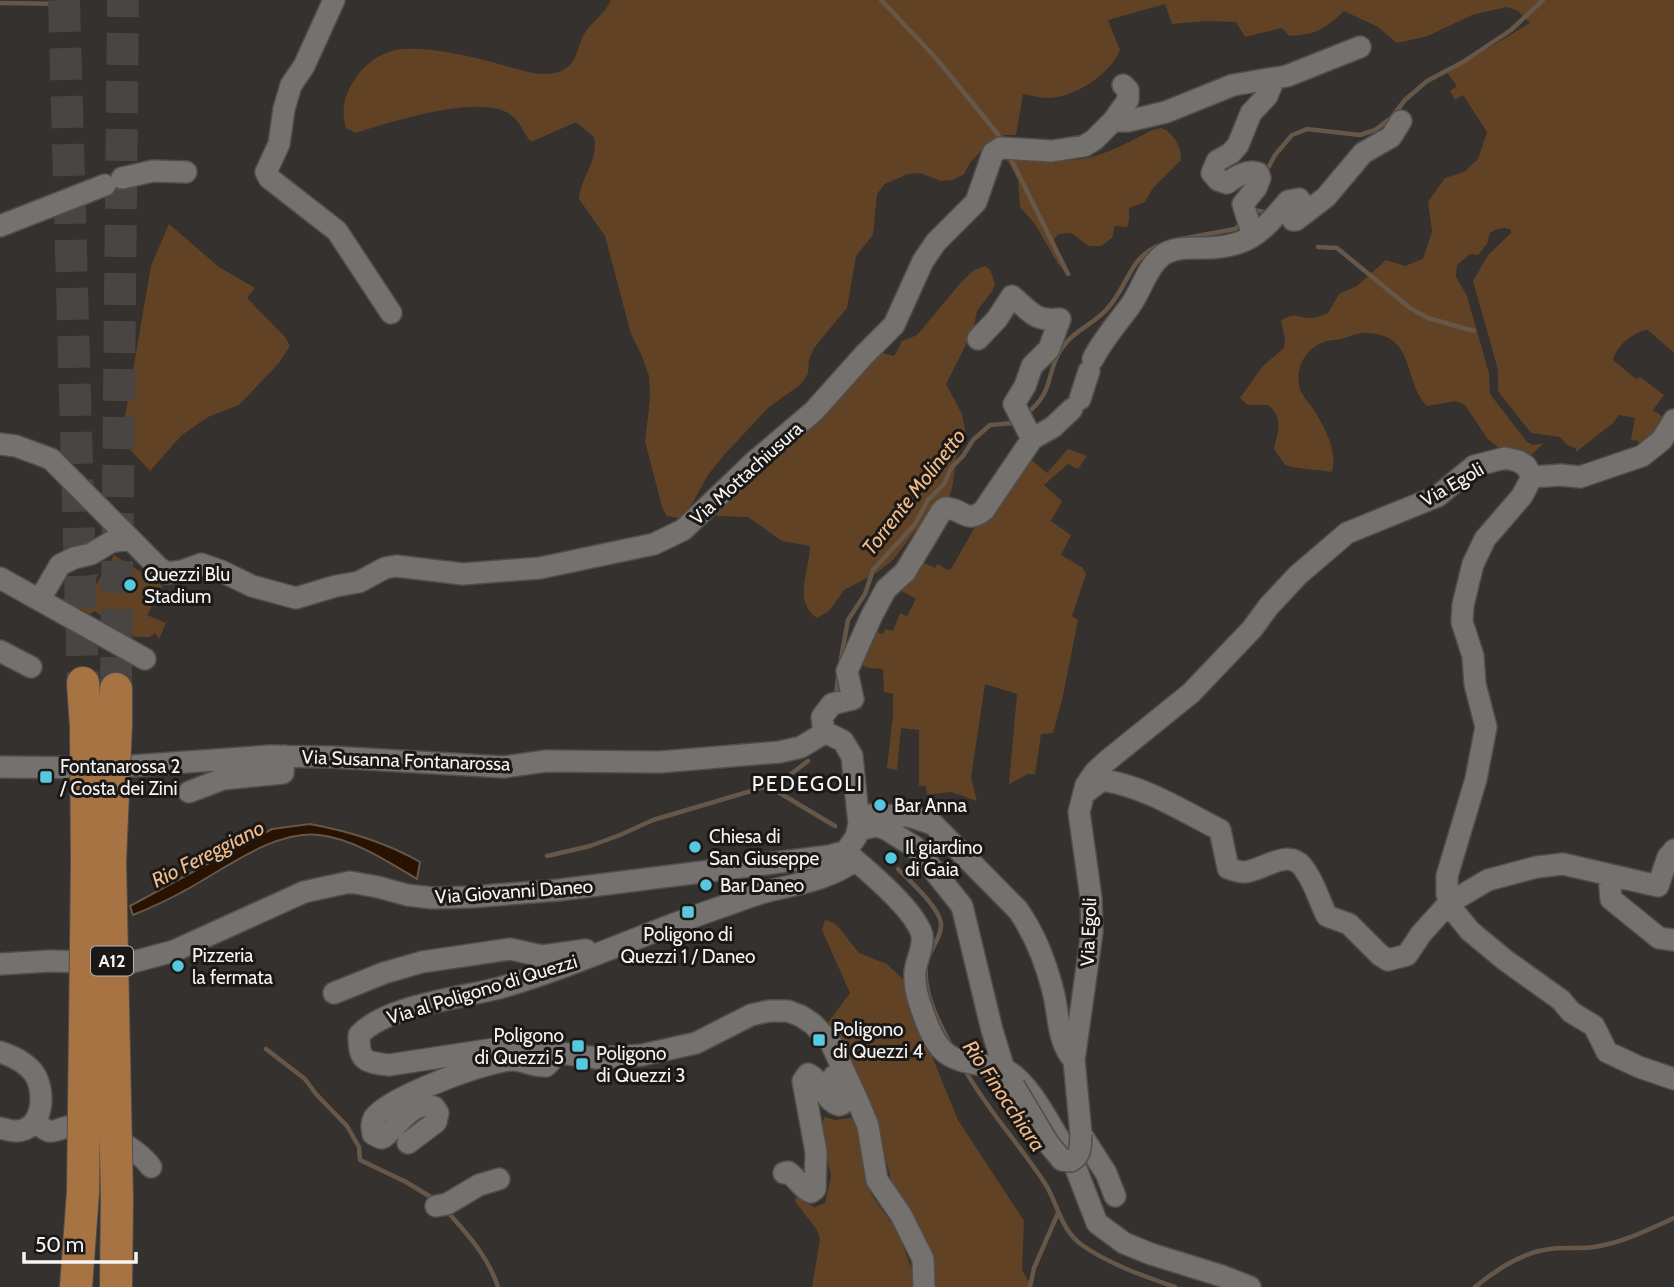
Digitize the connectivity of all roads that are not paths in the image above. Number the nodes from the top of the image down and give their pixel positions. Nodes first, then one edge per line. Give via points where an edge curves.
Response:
1 (334, 0) edge
2 (1360, 47) dead end
3 (1274, 79) junction
4 (1123, 85) dead end
5 (1112, 121) junction
6 (1401, 121) dead end
7 (186, 173) dead end
8 (0, 226) edge
9 (1253, 236) junction
10 (391, 313) dead end
11 (978, 339) dead end
12 (1674, 421) edge
13 (1026, 426) junction
14 (0, 444) edge
15 (1532, 477) junction
16 (130, 538) junction
17 (0, 578) edge
18 (40, 599) junction
19 (0, 651) edge
20 (145, 659) dead end
21 (31, 667) dead end
22 (83, 683) tunnel mouth
23 (116, 689) tunnel mouth
24 (101, 725) junction
25 (824, 733) junction
26 (284, 756) junction
27 (0, 767) edge
28 (188, 792) dead end
29 (1082, 796) junction
30 (886, 828) junction
31 (858, 830) junction
32 (1674, 850) edge
33 (850, 855) junction
34 (1609, 876) junction
35 (1449, 903) junction
36 (1674, 940) edge
37 (594, 955) junction
38 (33, 962) junction
39 (0, 964) edge
40 (0, 979) edge
41 (334, 993) dead end
42 (831, 1043) junction
43 (0, 1052) edge
44 (553, 1052) junction
45 (1074, 1060) junction
46 (1004, 1074) junction
47 (1674, 1079) edge
48 (35, 1121) junction
49 (0, 1128) edge
50 (1081, 1134) junction
51 (408, 1143) dead end
52 (151, 1167) dead end
53 (784, 1174) dead end
54 (499, 1179) dead end
55 (1115, 1196) dead end
56 (440, 1205) dead end
57 (76, 1287) edge
58 (116, 1287) edge
59 (925, 1287) edge
60 (1250, 1287) edge

1 - 10 street via 291,85 279,144 266,172 337,231
2 - 3 street
3 - 5 street via 1233,85 1166,112
3 - 9 street via 1267,96 1251,113 1238,145 1217,161 1212,173 1227,183 1258,173 1256,188 1244,204
4 - 5 street, Via Mottachiusura via 1128,100
5 - 16 street, Via Mottachiusura via 1084,146 1052,151 1001,148 993,153 976,202 923,261 894,326 814,411 683,530 654,544 540,568 463,574 396,566 359,582 296,598 252,586 201,564 167,573
6 - 9 street via 1391,136 1363,153 1326,197 1296,220 1292,218 1303,204 1299,199 1288,201
7 - 8 street via 141,172
9 - 13 street via 1241,244 1166,253 1102,341 1076,404 1053,427
11 - 13 street via 1013,296 1039,319 1060,319 1049,349 1032,366 1014,404
12 - 15 street via 1662,440 1642,456 1580,477
13 - 25 street via 984,510 972,517 945,508 905,572 886,589 847,671 853,699 832,704 822,717
14 - 16 street, Via Mottachiusura via 51,459
15 - 29 street, Via Egoli via 1526,466 1505,458 1474,466 1438,496 1347,533 1298,575 1191,693 1095,772
15 - 35 street via 1522,496 1485,539 1462,605 1486,727 1447,876
16 - 18 street via 60,565
17 - 18 street
18 - 20 street
19 - 21 street
22 - 24 highway, A12
23 - 24 highway, A12
24 - 57 highway, A12, bridge via 87,863 83,1192
24 - 58 highway, A12, bridge via 110,860
25 - 26 street, Via Susanna Fontanarossa via 801,747 780,752 660,762 546,761 504,767
25 - 31 street via 846,745 852,756
26 - 27 street, Via Susanna Fontanarossa via 103,768
26 - 28 street via 283,773 223,779
29 - 35 street via 1102,780 1179,807 1220,830 1228,867 1234,870 1244,872 1287,859 1300,862 1327,916 1349,924 1388,960 1407,955
29 - 45 street, Via Egoli via 1079,812 1092,932
30 - 31 street
30 - 45 street, Via Egoli via 871,816 909,816 933,824 1018,910 1049,977 1063,1044
30 - 46 street via 915,847 962,906
31 - 33 street
32 - 34 street via 1658,886
33 - 37 street, Via al Poligono di Quezzi via 845,868 711,910
33 - 38 street, Via Giovanni Daneo via 471,897 407,895 350,882 304,892 174,951 143,960
33 - 46 street via 917,924 922,943 915,989 938,1047 952,1058
34 - 35 street via 1563,864 1537,867 1488,880
34 - 36 street via 1611,899 1660,938
35 - 47 street via 1470,931 1504,960 1594,1026 1607,1052
37 - 41 street, Via al Poligono di Quezzi via 584,949 541,956 498,951 422,962
37 - 44 street, Via al Poligono di Quezzi via 499,987 391,1014 359,1035 359,1053 364,1059 389,1065 494,1049
38 - 39 street, Via Giovanni Daneo
38 - 40 street via 27,977
42 - 44 street, Via al Poligono di Quezzi via 813,1024 788,1010 751,1015 696,1043 642,1055 597,1058
42 - 53 street via 824,1052 842,1104 831,1102 814,1076 808,1074 803,1081 816,1152 815,1189 807,1191 791,1174
42 - 59 street, Via al Poligono di Quezzi via 868,1126 877,1180 923,1259
43 - 48 street via 21,1061 40,1083 42,1096
44 - 51 street via 546,1066 500,1062 402,1097 377,1115 372,1129 373,1134 384,1137 402,1117 424,1105 434,1107 436,1122
45 - 50 street, Via Egoli
46 - 50 street, bridge via 1062,1160 1078,1156
46 - 60 street via 1014,1074 1026,1088 1072,1160 1097,1223 1151,1254
48 - 49 street via 20,1131
48 - 52 street via 55,1133 75,1126 103,1133 144,1157
50 - 55 street
54 - 56 street

